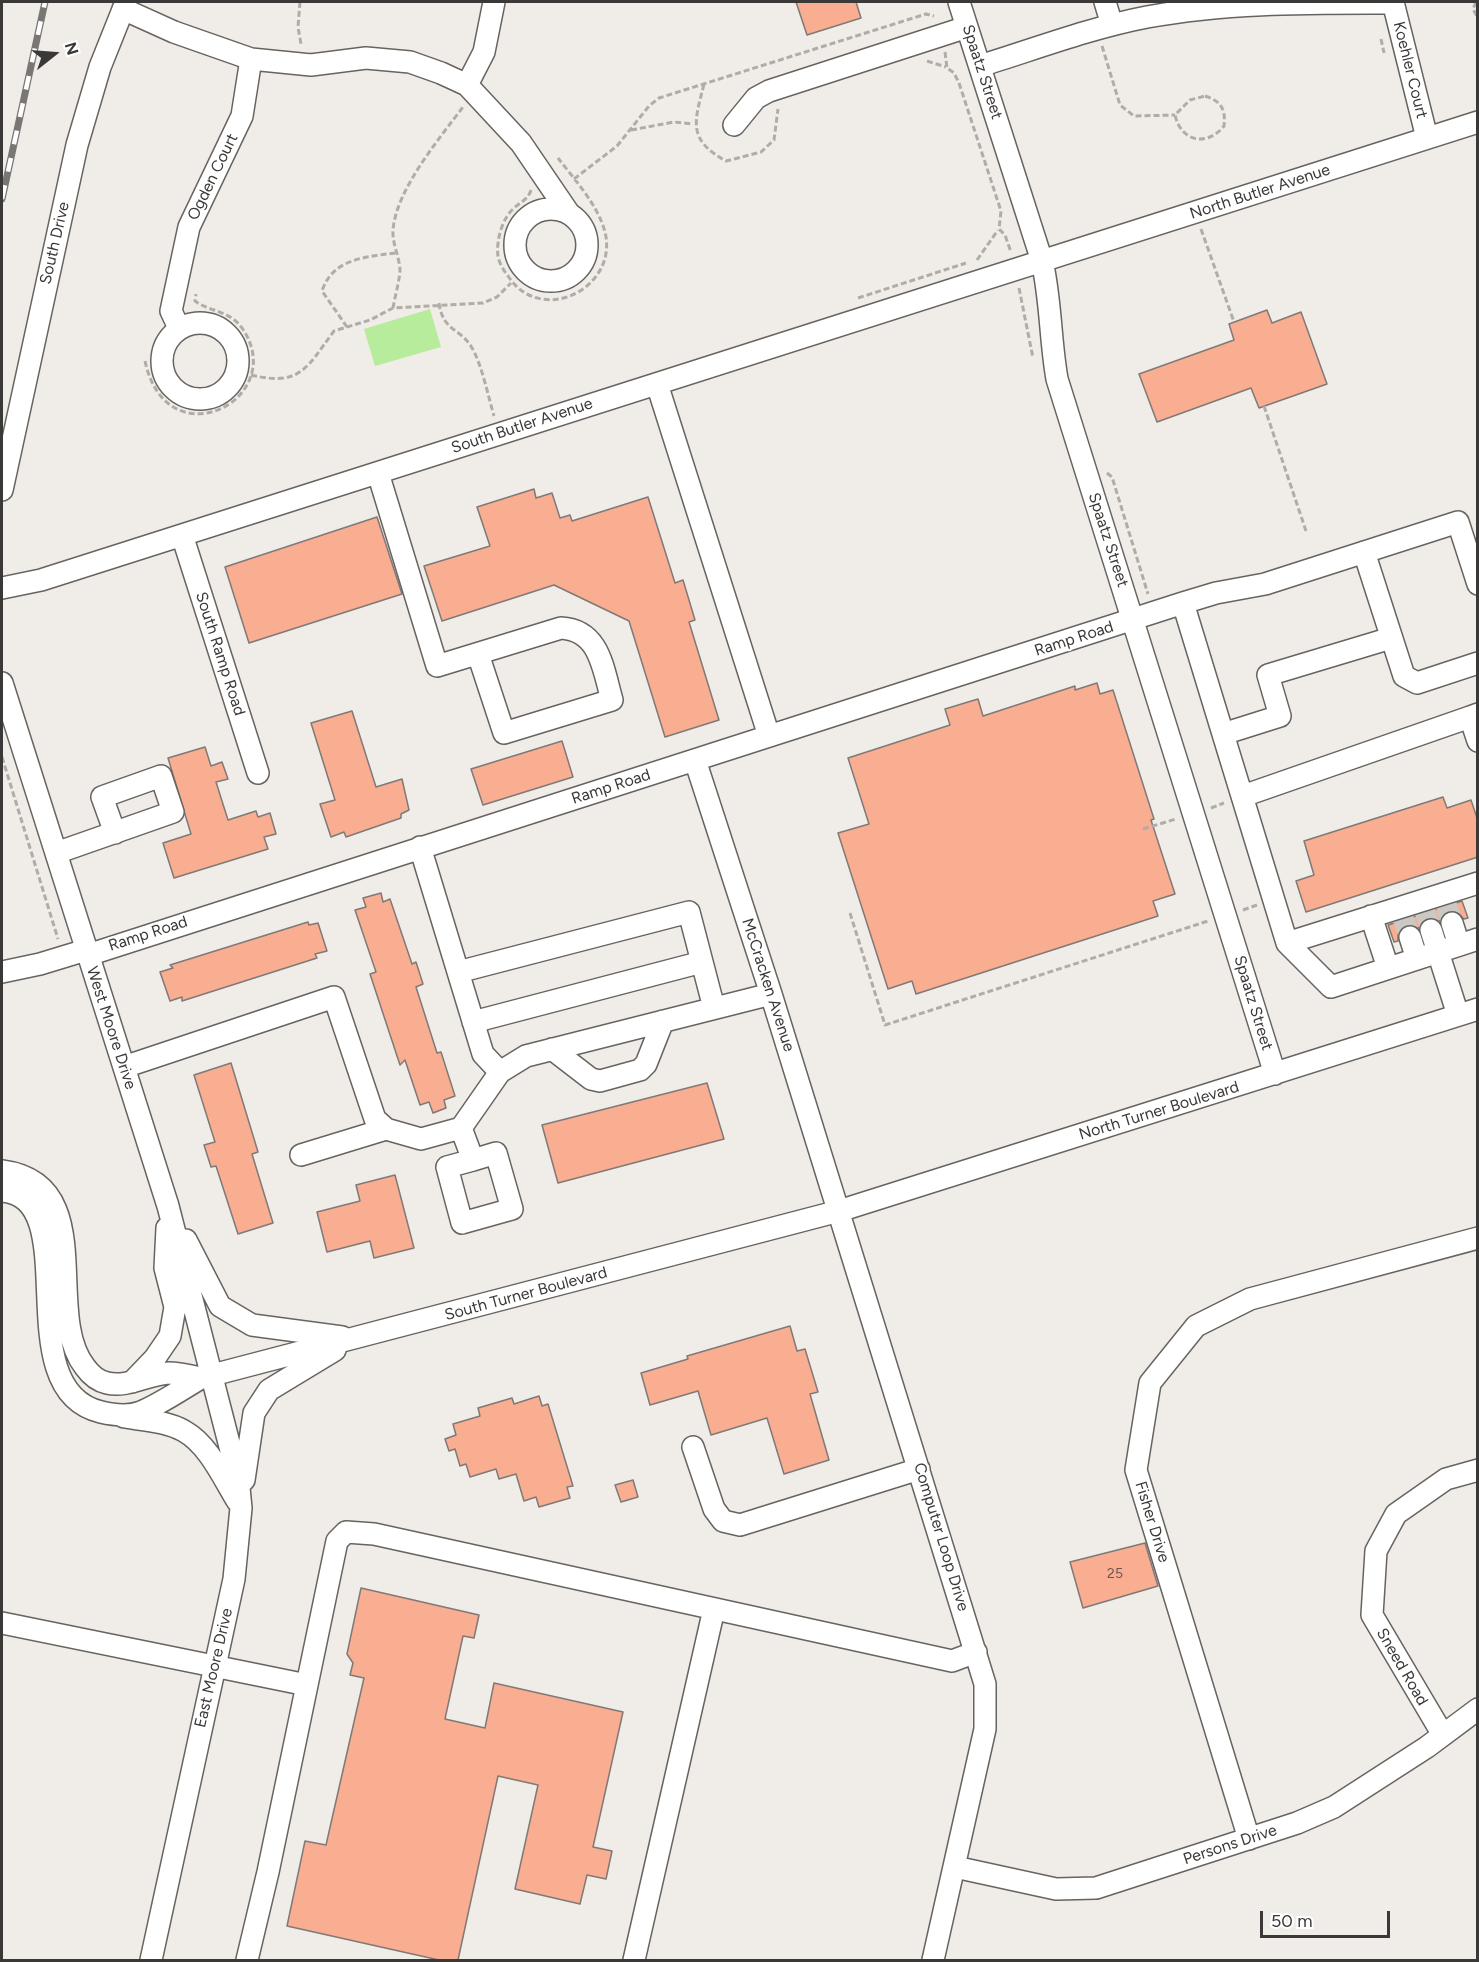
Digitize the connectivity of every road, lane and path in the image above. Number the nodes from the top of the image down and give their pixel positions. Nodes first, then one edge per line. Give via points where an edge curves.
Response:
1 (300, 2) edge
2 (494, 2) edge
3 (1105, 2) edge
4 (1393, 2) edge
5 (1476, 2) edge
6 (124, 5) edge
7 (951, 7) edge
8 (1478, 18) edge
9 (937, 26) junction
10 (967, 27) junction
11 (1380, 36) dead end
12 (1103, 38) junction
13 (1386, 57) dead end
14 (251, 59) junction
15 (920, 59) dead end
16 (979, 63) junction
17 (300, 64) junction
18 (947, 68) junction
19 (954, 73) junction
20 (704, 84) junction
21 (467, 100) junction
22 (782, 102) dead end
23 (1175, 115) junction
24 (1478, 122) edge
25 (694, 124) junction
26 (734, 125) dead end
27 (630, 130) junction
28 (1427, 138) junction
29 (558, 158) dead end
30 (574, 179) junction
31 (532, 185) dead end
32 (568, 212) dead end
33 (1198, 221) dead end
34 (999, 229) junction
35 (1040, 251) junction
36 (395, 253) junction
37 (999, 254) dead end
38 (988, 257) dead end
39 (977, 260) junction
40 (1013, 260) junction
41 (512, 282) junction
42 (196, 292) dead end
43 (855, 300) dead end
44 (439, 303) junction
45 (393, 308) junction
46 (1234, 322) dead end
47 (348, 327) junction
48 (179, 328) dead end
49 (145, 361) dead end
50 (1037, 367) dead end
51 (251, 375) junction
52 (657, 384) junction
53 (1264, 406) dead end
54 (484, 420) dead end
55 (1100, 467) dead end
56 (378, 473) junction
57 (2, 489) edge
58 (1306, 531) dead end
59 (182, 535) junction
60 (1470, 536) edge
61 (1364, 552) junction
62 (1478, 584) edge
63 (2, 588) edge
64 (1183, 603) junction
65 (1154, 613) junction
66 (1134, 620) junction
67 (1391, 638) junction
68 (478, 654) junction
69 (1478, 663) edge
70 (2, 683) edge
71 (1474, 716) edge
72 (1223, 734) junction
73 (769, 736) junction
74 (1478, 741) edge
75 (2, 757) edge
76 (695, 760) junction
77 (258, 772) dead end
78 (1243, 796) junction
79 (115, 833) dead end
80 (420, 848) junction
81 (56, 853) junction
82 (1478, 883) edge
83 (1272, 900) junction
84 (1447, 907) junction
85 (850, 913) dead end
86 (1426, 914) junction
87 (1226, 916) junction
88 (1371, 916) junction
89 (1404, 921) junction
90 (1468, 942) edge
91 (1287, 943) junction
92 (87, 952) junction
93 (1438, 952) junction
94 (64, 957) junction
95 (1417, 959) junction
96 (702, 962) junction
97 (1388, 968) junction
98 (2, 972) edge
99 (458, 972) junction
100 (771, 994) junction
101 (714, 1008) junction
102 (1468, 1012) edge
103 (663, 1021) junction
104 (474, 1022) junction
105 (552, 1049) junction
106 (124, 1067) junction
107 (500, 1072) junction
108 (1275, 1074) junction
109 (461, 1128) junction
110 (386, 1129) junction
111 (302, 1155) dead end
112 (473, 1160) dead end
113 (2, 1171) edge
114 (2, 1191) edge
115 (168, 1206) junction
116 (839, 1211) junction
117 (1478, 1238) edge
118 (355, 1339) junction
119 (207, 1376) junction
120 (130, 1383) junction
121 (117, 1416) junction
122 (693, 1447) dead end
123 (920, 1469) junction
124 (1478, 1470) edge
125 (241, 1508) junction
126 (714, 1609) junction
127 (2, 1623) edge
128 (976, 1652) junction
129 (215, 1666) junction
130 (307, 1685) junction
131 (1478, 1709) edge
132 (1443, 1735) junction
133 (1249, 1839) junction
134 (955, 1867) junction
135 (151, 1960) edge
136 (247, 1960) edge
137 (634, 1960) edge
138 (933, 1960) edge

1 - 17 path
2 - 21 street via 484,52
3 - 12 street
4 - 12 street via 1242,5 1193,10
4 - 28 street, Koehler Court
5 - 8 path via 1473,9
6 - 14 street
6 - 57 street, South Drive via 100,67 77,145
7 - 9 path
7 - 10 street, Spaatz Street
9 - 10 street
9 - 18 path
9 - 20 path via 926,14
9 - 26 street via 769,91 756,98
10 - 16 street, Spaatz Street
11 - 13 path
12 - 16 street
12 - 23 path via 1120,105 1134,116
14 - 17 street
14 - 48 street, Ogden Court via 242,116 189,227 171,311
15 - 18 path
16 - 19 path
16 - 35 street, Spaatz Street
17 - 21 street via 366,58 410,62
18 - 19 path
19 - 34 path via 1001,211
20 - 25 path
20 - 27 path via 659,98
21 - 32 street via 521,143
21 - 36 path via 402,198 394,216
22 - 25 path via 776,112 774,140 761,152 738,159 726,160 712,153 700,140
23 - 23 path via 1190,100 1205,96 1222,106 1224,126 1217,135 1194,140 1177,126
24 - 28 street, North Butler Avenue
25 - 27 path via 674,122
27 - 30 path via 617,146
28 - 35 street, North Butler Avenue
29 - 30 path
30 - 41 path via 605,232 602,266 585,289 563,300 524,294
31 - 41 path via 531,193 506,217 500,234 498,257
33 - 46 path
34 - 39 path
34 - 40 path
35 - 40 street, South Butler Avenue
35 - 40 path
35 - 66 street, Spaatz Street via 1048,287 1057,379
36 - 45 path via 400,269
36 - 47 path via 352,259 324,283 325,299
37 - 40 path
38 - 39 path
39 - 43 path
40 - 50 path
40 - 52 street, South Butler Avenue
41 - 44 path via 497,297 483,303
42 - 51 path via 195,301 216,309 241,327 250,344
44 - 45 path
44 - 54 path via 449,328 472,348 495,417
45 - 47 path
47 - 51 path via 334,331 303,372 271,380
49 - 51 path via 149,381 158,395 174,409 196,416 220,411 241,396
52 - 56 street, South Butler Avenue
52 - 73 street
53 - 58 path
55 - 65 path via 1112,477
56 - 59 street, South Butler Avenue
56 - 68 street via 438,666
59 - 63 street, South Butler Avenue via 42,580
59 - 77 street, South Ramp Road
60 - 61 street, Ramp Road via 1458,522
60 - 62 street
61 - 64 street, Ramp Road via 1265,584
61 - 67 street
64 - 65 street, Ramp Road
64 - 72 street
65 - 66 street, Ramp Road
66 - 73 street, Ramp Road
66 - 87 street, Spaatz Street
67 - 69 street via 1404,676 1418,683
67 - 72 street via 1268,675 1280,716
68 - 68 street via 561,628 572,629 595,646 612,700 504,733
70 - 81 street, West Moore Drive
71 - 74 street
71 - 78 street
72 - 78 street
73 - 76 street, Ramp Road
75 - 94 path
76 - 80 street, Ramp Road
76 - 100 street, McCracken Avenue
78 - 83 street
79 - 81 street
80 - 92 street, Ramp Road
80 - 99 street
81 - 92 street, West Moore Drive
82 - 84 street
83 - 87 path
83 - 91 street
84 - 86 street
84 - 90 street
85 - 87 path via 885,1025
86 - 89 street
86 - 93 street
87 - 108 street, Spaatz Street
88 - 89 street
88 - 91 street
88 - 97 street
89 - 95 street
90 - 93 street
91 - 97 street via 1331,987
92 - 94 street, Ramp Road
92 - 106 street, West Moore Drive
93 - 95 street
93 - 102 street
94 - 98 street, Ramp Road
95 - 97 street
96 - 99 street via 689,912
96 - 101 street
96 - 104 street
99 - 104 street
100 - 101 street
100 - 116 street, McCracken Avenue
101 - 103 street
102 - 108 street, North Turner Boulevard
103 - 105 street
103 - 105 street via 640,1070 600,1081 591,1079
104 - 107 street via 483,1054
105 - 107 street via 526,1056
106 - 110 street via 334,997 375,1119
106 - 115 street, West Moore Drive
107 - 109 street
108 - 116 street, North Turner Boulevard
109 - 110 street via 421,1139
109 - 112 street
110 - 111 street
113 - 120 street via 13,1172 40,1188 57,1210 64,1240 69,1334 75,1355 91,1375 106,1383
114 - 121 street via 27,1201 40,1221 51,1344 59,1377 73,1397 93,1410
115 - 118 street via 220,1306 252,1325
115 - 119 street, West Moore Drive
115 - 120 street via 165,1268 174,1307 170,1336
116 - 118 street, South Turner Boulevard
116 - 123 street, Computer Loop Drive
117 - 133 street, Fisher Drive via 1250,1299 1196,1326 1150,1383 1136,1470
118 - 119 street, South Turner Boulevard
118 - 125 street via 269,1390 254,1413
119 - 120 street via 168,1373
119 - 121 street via 140,1412
119 - 125 street, East Moore Drive via 238,1478
121 - 125 street via 167,1424 184,1431 204,1448
122 - 123 street via 714,1509 723,1521 740,1525
123 - 128 street, Computer Loop Drive
124 - 132 street, Sneed Road via 1446,1479 1396,1514 1376,1551 1372,1615
125 - 129 street, East Moore Drive via 234,1579
126 - 128 street via 952,1661
126 - 130 street via 374,1534 346,1532 337,1541
126 - 137 street
127 - 129 street
128 - 134 street, Computer Loop Drive via 985,1683 986,1729
129 - 130 street
129 - 135 street, East Moore Drive
130 - 136 street
131 - 132 street, Persons Drive
132 - 133 street, Persons Drive via 1334,1807
133 - 134 street, Persons Drive via 1096,1888 1056,1889
134 - 138 street, Computer Loop Drive

